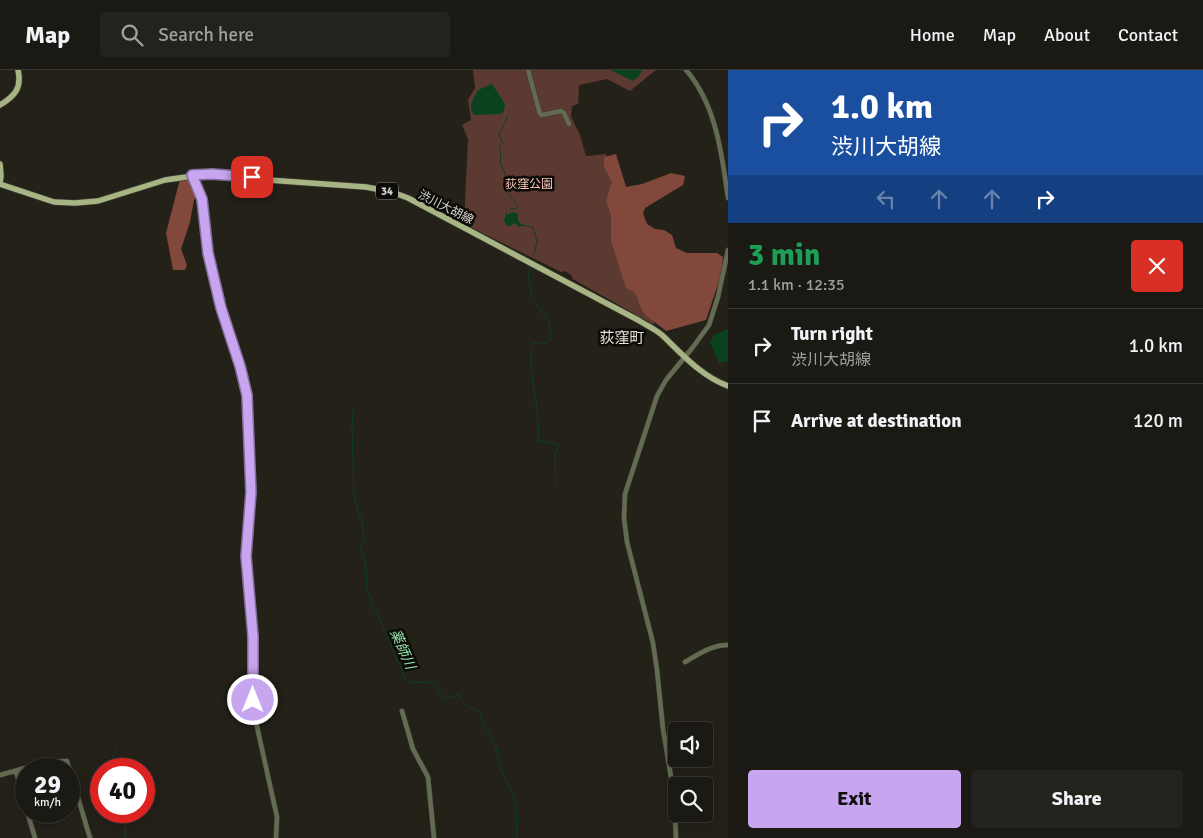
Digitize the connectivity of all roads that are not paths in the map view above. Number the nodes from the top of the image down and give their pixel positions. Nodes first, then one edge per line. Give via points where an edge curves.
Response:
1 (18, 70) edge
2 (528, 70) edge
3 (686, 70) edge
4 (0, 105) edge
5 (569, 124) dead end
6 (0, 164) edge
7 (192, 175) junction
8 (0, 183) edge
9 (728, 198) edge
10 (728, 250) edge
11 (685, 357) junction
12 (728, 386) edge
13 (728, 645) edge
14 (685, 662) dead end
15 (402, 712) dead end
16 (15, 771) edge
17 (0, 775) edge
18 (80, 803) edge
19 (31, 823) edge
20 (35, 838) edge
21 (90, 838) edge
22 (276, 838) edge
23 (434, 838) edge
24 (676, 838) edge

1 - 4 main road via 17,91
2 - 5 street via 540,114 561,111
3 - 9 street via 707,103
6 - 8 main road
7 - 8 main road, 渋川大胡線 / 34 via 82,203 54,202
7 - 11 main road, 渋川大胡線 / 34 via 366,187 402,196 638,320 660,333
7 - 22 street via 202,199 208,253 221,308 247,395 251,492 246,556 253,636 253,700 277,817
10 - 11 street via 709,325
11 - 12 main road, 渋川大胡線 / 34 via 707,375
11 - 24 street via 657,396 629,479 624,518 627,542 653,643 674,795
13 - 14 street via 710,648
15 - 23 street via 414,749 428,777
16 - 17 street
18 - 21 street
19 - 20 street

